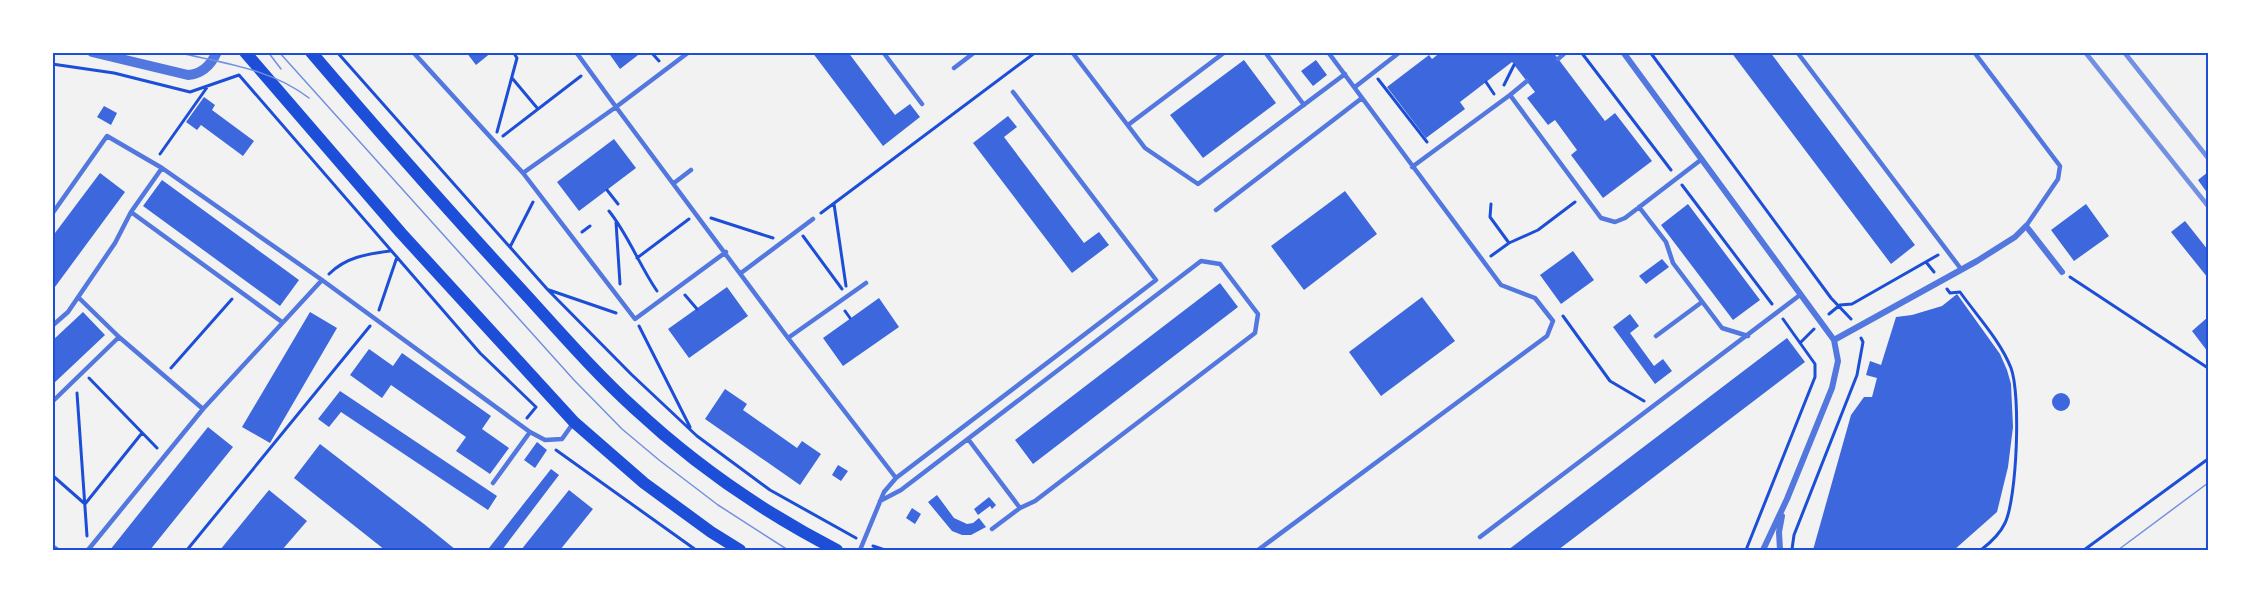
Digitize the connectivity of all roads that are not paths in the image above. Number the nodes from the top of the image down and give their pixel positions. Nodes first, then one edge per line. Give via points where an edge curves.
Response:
1 (92, 52) edge
2 (217, 52) edge
3 (245, 52) edge
4 (311, 52) edge
5 (413, 52) edge
6 (576, 52) edge
7 (689, 52) edge
8 (883, 52) edge
9 (975, 52) edge
10 (1072, 52) edge
11 (1225, 52) edge
12 (1265, 52) edge
13 (1328, 52) edge
14 (1400, 52) edge
15 (1566, 52) edge
16 (1623, 52) edge
17 (1797, 52) edge
18 (1974, 52) edge
19 (1557, 58) dead end
20 (954, 68) dead end
21 (1345, 74) junction
22 (1527, 81) dead end
23 (1355, 87) junction
24 (1013, 92) dead end
25 (1510, 95) junction
26 (1362, 98) junction
27 (922, 104) dead end
28 (1304, 105) junction
29 (616, 106) junction
30 (1128, 125) junction
31 (1702, 159) junction
32 (1412, 167) junction
33 (162, 168) junction
34 (691, 170) dead end
35 (523, 173) junction
36 (674, 183) junction
37 (1639, 207) junction
38 (1216, 210) dead end
39 (131, 212) junction
40 (52, 214) edge
41 (813, 219) road end
42 (2026, 226) junction
43 (726, 252) junction
44 (1961, 269) junction
45 (2062, 272) road end
46 (741, 273) junction
47 (322, 280) junction
48 (866, 283) dead end
49 (1800, 295) junction
50 (78, 297) junction
51 (1702, 302) junction
52 (52, 315) edge
53 (59, 320) junction
54 (282, 322) junction
55 (52, 326) edge
56 (1656, 336) dead end
57 (1748, 336) junction
58 (119, 337) junction
59 (788, 338) junction
60 (1834, 340) junction
61 (52, 402) edge
62 (202, 410) junction
63 (574, 422) junction
64 (530, 432) junction
65 (968, 439) junction
66 (896, 478) junction
67 (493, 483) dead end
68 (880, 501) junction
69 (1784, 506) junction
70 (1020, 508) junction
71 (993, 529) dead end
72 (1480, 537) dead end
73 (52, 546) edge
74 (58, 550) edge
75 (88, 550) edge
76 (740, 550) edge
77 (837, 550) edge
78 (860, 550) edge
79 (1258, 550) edge
80 (1764, 550) edge
81 (1780, 550) edge

1 - 2 street via 196,75
3 - 63 main road via 401,233
4 - 77 main road via 466,229 634,408 732,488
5 - 35 lane
6 - 29 lane
7 - 29 lane
8 - 27 lane
9 - 20 lane
10 - 30 lane
11 - 30 lane
12 - 28 lane
13 - 21 lane
14 - 23 lane
15 - 19 lane
16 - 31 street
17 - 44 lane
18 - 42 lane via 2060,166 2058,179
21 - 23 lane
21 - 28 lane
22 - 25 lane
23 - 26 lane
24 - 66 lane via 1156,280
25 - 32 lane
25 - 37 lane via 1601,218 1615,222
26 - 32 lane
26 - 38 lane
28 - 30 lane via 1198,184 1145,148
29 - 35 lane
29 - 36 lane
31 - 37 lane
31 - 49 street
32 - 79 lane via 1501,285 1535,298 1553,321 1547,336
33 - 39 lane
33 - 40 lane via 107,136
33 - 47 lane
34 - 36 lane
35 - 43 lane via 635,319
36 - 43 lane
37 - 51 lane via 1666,242 1673,263
39 - 50 lane
39 - 54 lane
41 - 46 lane
42 - 44 street via 2015,237
42 - 45 street
43 - 46 lane
44 - 60 street
46 - 59 lane
47 - 54 lane
47 - 64 lane
48 - 59 lane
49 - 57 lane
49 - 60 street
50 - 53 lane
50 - 58 lane
51 - 56 lane
51 - 57 lane via 1722,328
52 - 53 lane
53 - 55 lane
54 - 62 lane
57 - 72 lane
58 - 61 lane
58 - 62 lane
59 - 66 lane
60 - 69 street via 1838,361 1832,388
62 - 75 lane
63 - 64 lane via 561,439 545,440
63 - 76 main road via 644,483
64 - 67 lane
65 - 68 lane via 901,490
65 - 70 lane
65 - 70 lane via 1200,261 1220,264 1258,314 1255,333 1035,501
66 - 68 lane
68 - 78 lane
69 - 80 street
69 - 81 street
70 - 71 lane
73 - 74 lane

